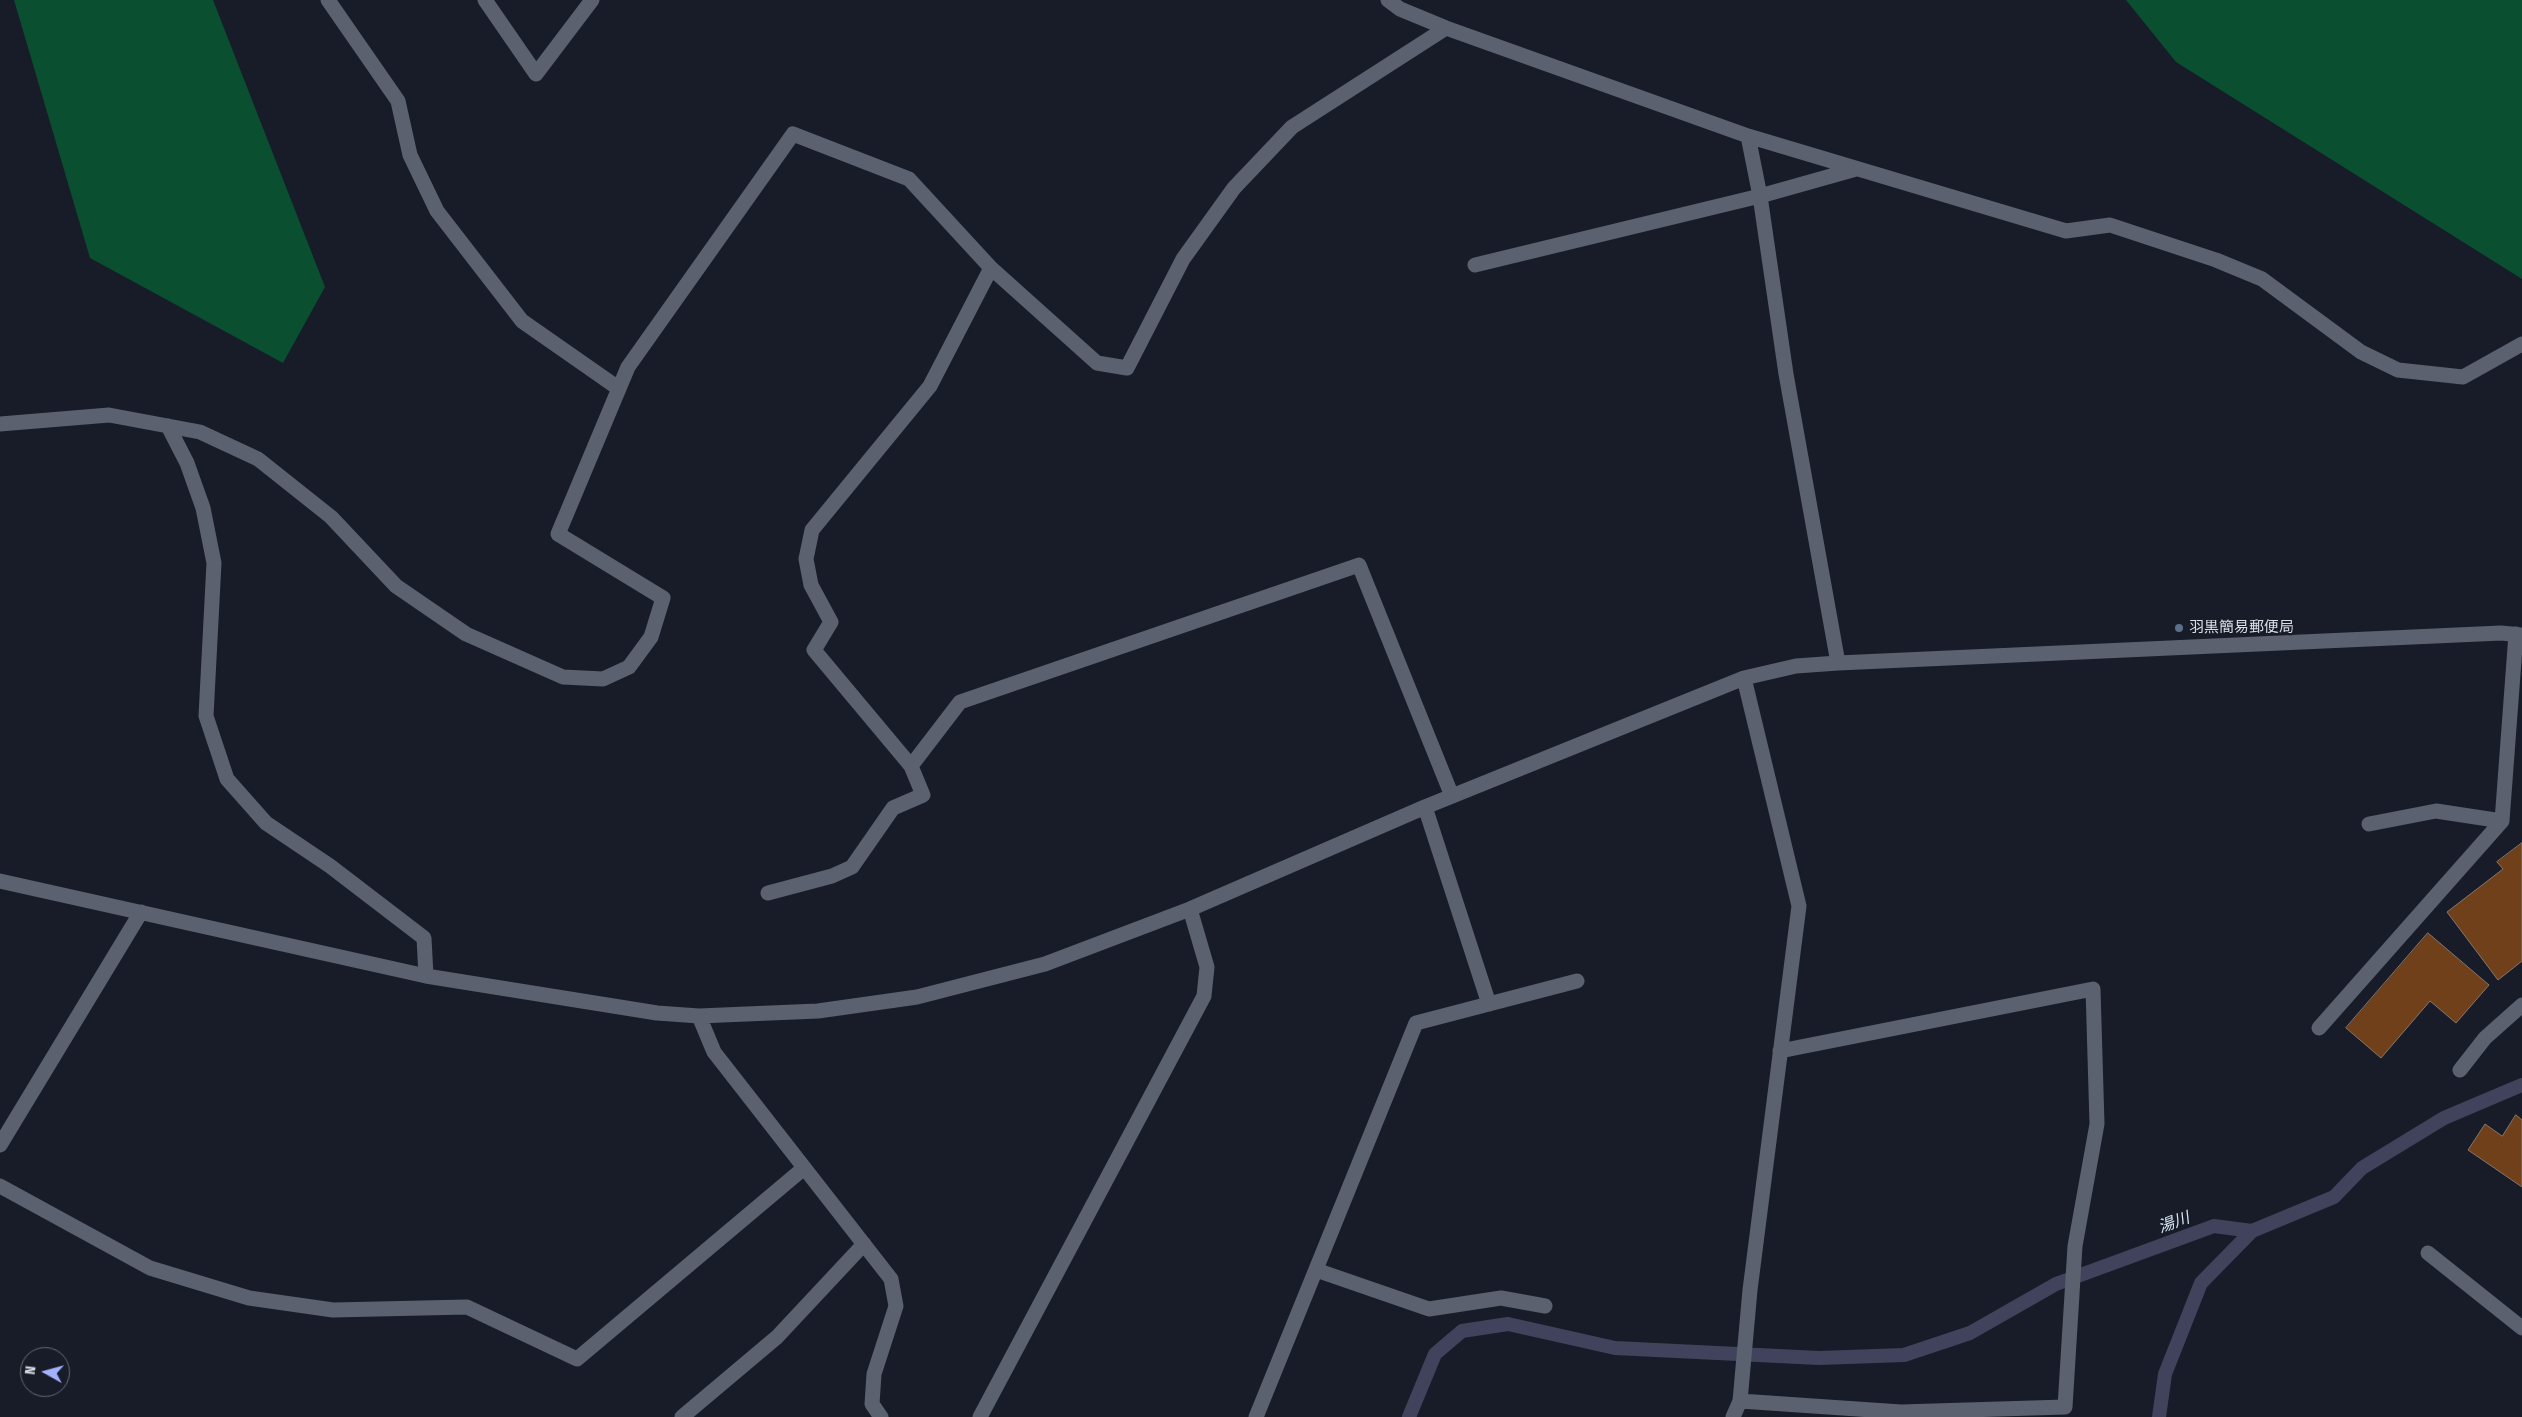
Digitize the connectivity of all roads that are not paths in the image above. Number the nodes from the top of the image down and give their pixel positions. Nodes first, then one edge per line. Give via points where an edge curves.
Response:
1 (328, 0) edge
2 (485, 0) edge
3 (592, 0) edge
4 (1388, 0) edge
5 (1446, 28) junction
6 (1748, 136) junction
7 (1856, 169) junction
8 (1760, 196) junction
9 (1475, 265) dead end
10 (991, 268) junction
11 (2522, 344) edge
12 (618, 388) junction
13 (0, 424) edge
14 (168, 426) junction
15 (2519, 635) edge
16 (1838, 663) junction
17 (1744, 678) junction
18 (911, 766) junction
19 (1452, 796) junction
20 (1425, 807) junction
21 (2502, 821) junction
22 (2369, 824) dead end
23 (0, 881) edge
24 (768, 893) dead end
25 (1190, 909) junction
26 (141, 912) junction
27 (426, 976) junction
28 (1577, 981) dead end
29 (1489, 1004) junction
30 (2522, 1004) edge
31 (699, 1016) junction
32 (2319, 1028) dead end
33 (1780, 1051) junction
34 (2460, 1070) dead end
35 (0, 1145) edge
36 (804, 1168) junction
37 (0, 1186) edge
38 (864, 1244) junction
39 (2428, 1253) dead end
40 (1316, 1270) junction
41 (1545, 1306) dead end
42 (2522, 1328) edge
43 (1740, 1401) junction
44 (682, 1417) edge
45 (881, 1417) edge
46 (980, 1417) edge
47 (1256, 1417) edge
48 (1734, 1417) edge

1 - 12 street via 398,101 410,155 437,211 522,321
2 - 3 street via 536,74
4 - 5 street via 1400,9
5 - 6 street
5 - 10 street via 1292,127 1234,188 1183,259 1128,368 1097,363
6 - 7 street
6 - 8 street
7 - 8 street
7 - 11 street via 2066,231 2110,225 2216,260 2262,279 2361,352 2398,370 2464,377
8 - 9 street
8 - 16 street via 1786,374
10 - 12 street via 909,179 793,134 628,367
10 - 18 street via 930,386 812,530 806,559 811,585 831,622 814,650
12 - 14 street via 558,534 663,598 651,637 629,667 603,679 563,677 466,634 396,586 330,517 258,459 200,432
13 - 14 street via 109,415
14 - 27 street via 203,508 214,563 206,716 227,779 266,823 330,866 424,938
15 - 16 street
15 - 21 street
16 - 17 street via 1796,666
17 - 19 street
17 - 33 street via 1799,906
18 - 19 street via 960,702 1359,565
18 - 24 street via 923,795 893,808 852,867 832,876
19 - 20 street
20 - 25 street
20 - 29 street
21 - 22 street via 2436,811
21 - 32 street
23 - 26 street
25 - 31 street via 1045,964 917,997 818,1011
25 - 46 street via 1207,967 1204,996
26 - 27 street
26 - 35 street
27 - 31 street via 657,1013
28 - 29 street
29 - 40 street via 1416,1022
30 - 34 street via 2485,1038
31 - 36 street via 714,1052
33 - 43 street via 1745,1333
33 - 43 street via 2093,989 2097,1124 2075,1246 2065,1406 1901,1412
36 - 37 street via 577,1359 468,1307 333,1310 240,1296 150,1268
36 - 38 street
38 - 44 street via 777,1337
38 - 45 street via 891,1279 896,1306 874,1374 872,1404
39 - 42 street
40 - 41 street via 1429,1309 1501,1298
40 - 47 street
43 - 48 street

